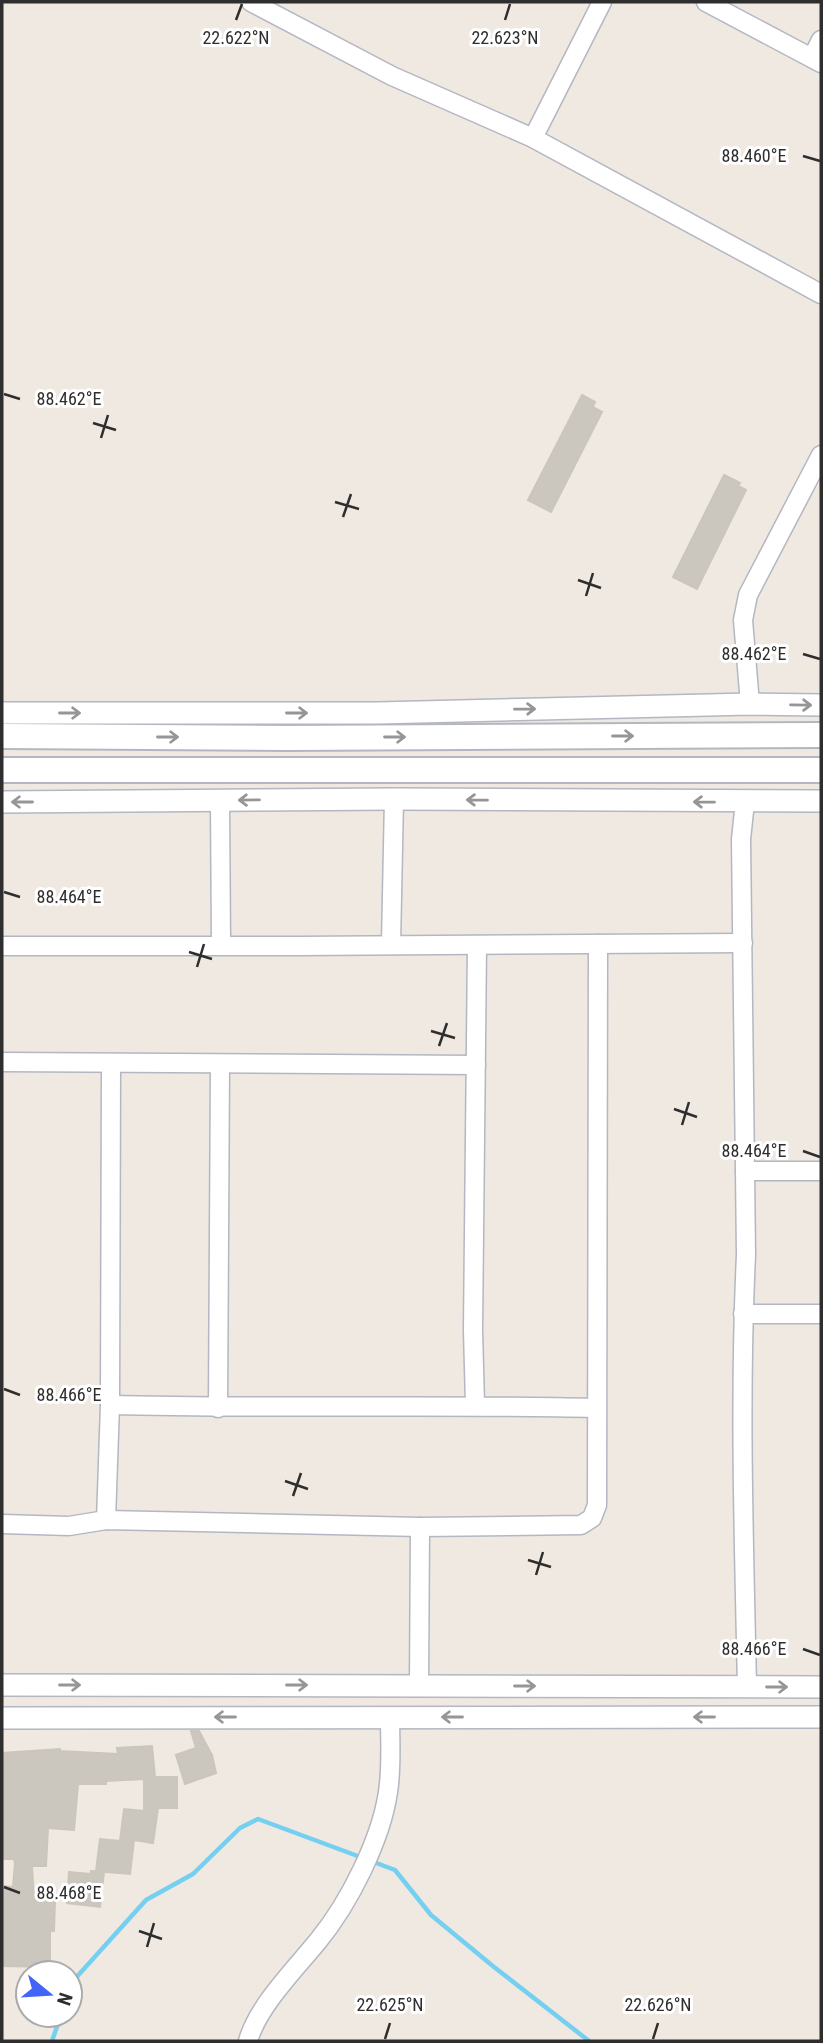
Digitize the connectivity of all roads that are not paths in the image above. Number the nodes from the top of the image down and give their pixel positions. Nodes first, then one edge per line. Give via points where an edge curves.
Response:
1 (251, 2) edge
2 (602, 2) edge
3 (706, 2) edge
4 (821, 40) edge
5 (816, 60) edge
6 (533, 138) junction
7 (821, 293) edge
8 (821, 455) edge
9 (750, 704) junction
10 (821, 705) edge
11 (2, 713) edge
12 (821, 735) edge
13 (2, 736) edge
14 (2, 770) edge
15 (821, 771) edge
16 (394, 799) junction
17 (220, 801) junction
18 (821, 801) edge
19 (2, 802) edge
20 (745, 802) junction
21 (743, 943) junction
22 (391, 944) junction
23 (598, 944) junction
24 (221, 945) junction
25 (477, 945) junction
26 (2, 946) edge
27 (2, 1062) edge
28 (111, 1064) junction
29 (220, 1064) junction
30 (476, 1065) junction
31 (745, 1171) junction
32 (821, 1171) edge
33 (743, 1314) junction
34 (821, 1314) edge
35 (110, 1405) junction
36 (475, 1405) junction
37 (218, 1408) junction
38 (596, 1408) junction
39 (106, 1520) junction
40 (2, 1524) edge
41 (420, 1527) junction
42 (2, 1685) edge
43 (326, 1685) junction
44 (419, 1685) junction
45 (747, 1687) junction
46 (821, 1687) edge
47 (326, 1717) junction
48 (390, 1717) junction
49 (821, 1717) edge
50 (2, 1718) edge
51 (248, 2041) edge

1 - 6 street via 392,76
2 - 6 street
3 - 5 street
4 - 5 street
6 - 7 street
8 - 9 street via 748,595 744,620
9 -> 10 street
11 -> 9 street via 378,713
13 -> 12 main road
14 - 15 main road
16 -> 17 street
20 -> 16 street
16 - 22 street
17 -> 19 street
17 - 24 street
18 - 20 street
20 - 21 street
21 - 23 street
21 - 31 street
22 - 24 street
22 - 25 street
23 - 25 street
23 - 38 street
24 - 26 street
25 - 30 street
27 - 28 street
28 - 29 street
28 - 35 street
29 - 30 street
29 - 37 street
30 - 36 street
31 - 32 street
31 - 33 street
33 - 34 street
33 - 45 street
35 - 37 street
35 - 39 street
36 - 37 street
36 - 38 street
38 - 41 street via 597,1505 592,1518 581,1525
39 - 40 street via 69,1526
39 - 41 street
41 - 44 street
42 -> 43 street
43 - 44 street
43 - 47 street
44 -> 45 street
45 -> 46 street
47 - 48 street
47 -> 50 street
49 -> 48 street
48 - 51 street via 388,1791 382,1822 360,1873 321,1937 270,2000

